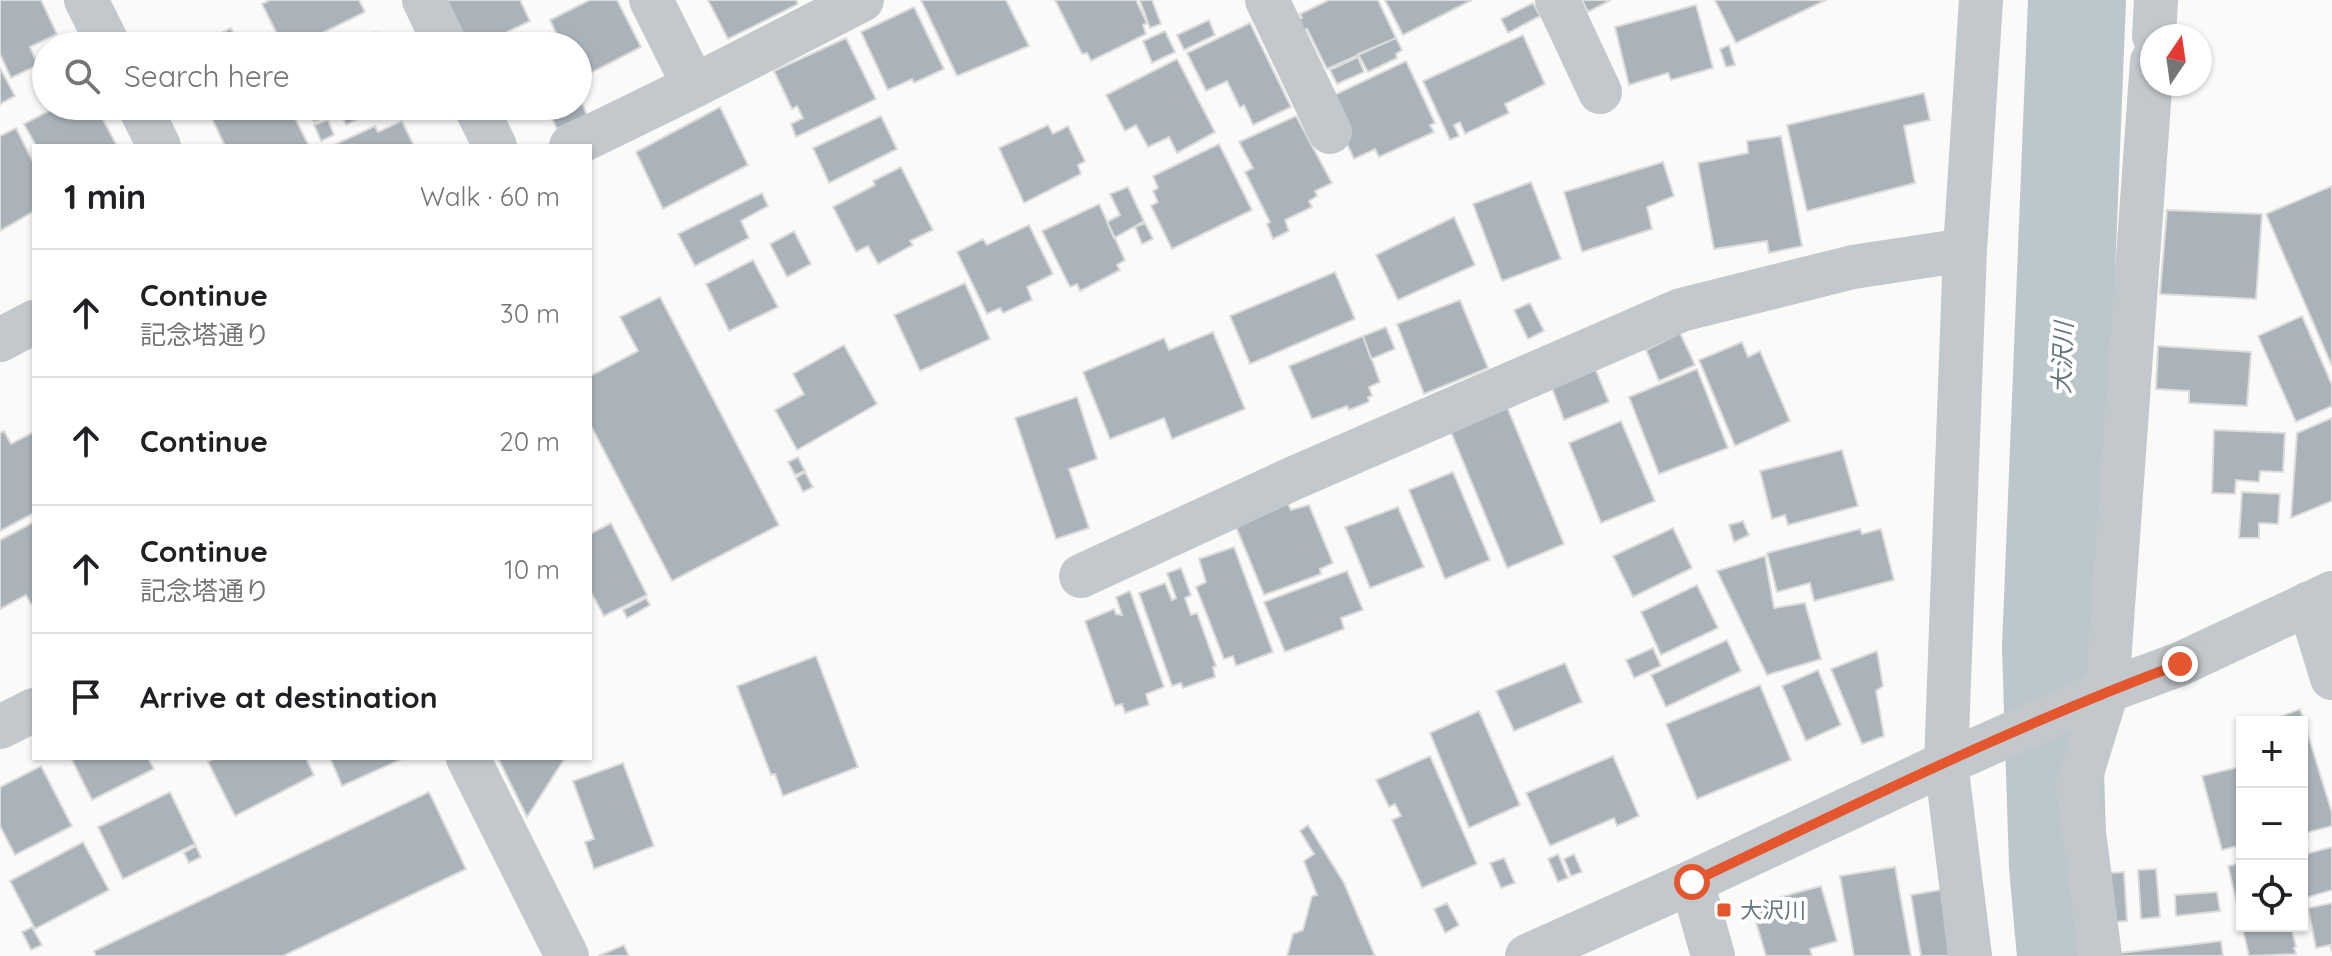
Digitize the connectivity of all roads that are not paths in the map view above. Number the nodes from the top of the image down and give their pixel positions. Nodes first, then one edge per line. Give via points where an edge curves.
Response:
1 (86, 0) edge
2 (424, 0) edge
3 (651, 0) edge
4 (862, 0) edge
5 (1267, 0) edge
6 (1557, 0) edge
7 (1981, 0) edge
8 (102, 32) edge
9 (439, 32) edge
10 (694, 86) junction
11 (1600, 92) dead end
12 (2150, 96) edge
13 (146, 120) edge
14 (482, 120) edge
15 (1330, 132) dead end
16 (158, 144) edge
17 (494, 144) edge
18 (575, 144) edge
19 (1965, 250) junction
20 (32, 323) edge
21 (0, 340) edge
22 (1081, 576) dead end
23 (2321, 598) edge
24 (2332, 678) edge
25 (2107, 691) junction
26 (32, 711) edge
27 (0, 727) edge
28 (469, 760) edge
29 (1946, 763) junction
30 (1692, 882) junction
31 (555, 952) edge
32 (1527, 956) edge
33 (1713, 956) edge
34 (1970, 956) edge
35 (2100, 956) edge

1 - 8 street
2 - 9 street
3 - 10 street
4 - 10 street
5 - 15 street
6 - 11 street
7 - 19 street
10 - 18 street
12 - 25 street
13 - 16 street
14 - 17 street
19 - 22 street via 1853,267 1681,310
19 - 29 street
20 - 21 street
23 - 24 street
23 - 25 street via 2180,664
25 - 29 street
25 - 35 street via 2078,786
26 - 27 street
28 - 31 street
29 - 30 street
29 - 34 street
30 - 32 street
30 - 33 street

